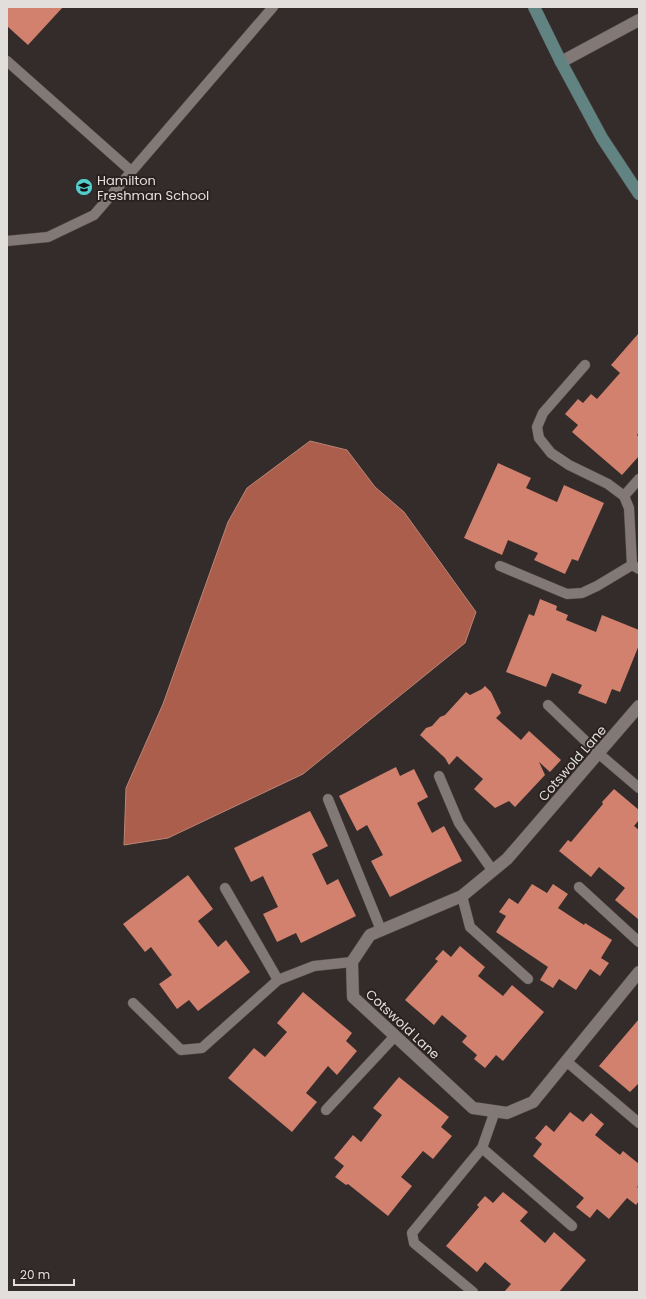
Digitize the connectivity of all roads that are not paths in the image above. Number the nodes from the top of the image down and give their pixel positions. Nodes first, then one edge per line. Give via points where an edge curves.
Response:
1 (273, 7) edge
2 (534, 7) edge
3 (639, 20) edge
4 (7, 61) edge
5 (561, 62) junction
6 (132, 172) junction
7 (639, 194) edge
8 (7, 241) edge
9 (585, 365) dead end
10 (639, 479) edge
11 (624, 496) junction
12 (500, 566) dead end
13 (635, 567) edge
14 (548, 705) dead end
15 (639, 706) edge
16 (598, 753) junction
17 (439, 776) dead end
18 (639, 788) edge
19 (328, 799) dead end
20 (493, 871) junction
21 (579, 887) dead end
22 (225, 888) dead end
23 (462, 896) junction
24 (381, 930) junction
25 (639, 942) edge
26 (352, 962) junction
27 (639, 973) edge
28 (528, 979) dead end
29 (278, 980) junction
30 (133, 1002) dead end
31 (395, 1036) junction
32 (566, 1061) junction
33 (326, 1110) dead end
34 (495, 1111) junction
35 (639, 1123) edge
36 (482, 1148) junction
37 (572, 1226) dead end
38 (473, 1292) edge

1 - 6 lane
2 - 5 main road
3 - 5 street
4 - 6 lane
5 - 7 main road via 602,138
6 - 8 lane via 94,215 48,237
9 - 11 lane via 543,413 537,427 539,438 551,453 608,484
10 - 11 lane
11 - 13 lane via 629,508
12 - 13 lane via 567,594 582,593
14 - 16 lane
15 - 16 street, Cotswold Lane
16 - 18 lane
16 - 20 street, Cotswold Lane via 507,859
17 - 20 lane via 459,823
19 - 24 lane
20 - 23 street, Cotswold Lane
21 - 25 lane
22 - 29 lane
23 - 24 street, Cotswold Lane
23 - 28 lane via 470,927
24 - 26 street, Cotswold Lane via 370,935
26 - 29 lane via 314,966
26 - 31 street, Cotswold Lane via 352,997
27 - 32 street, Cotswold Lane
29 - 30 lane via 202,1048 181,1050
31 - 33 lane
31 - 34 street, Cotswold Lane via 473,1108
32 - 34 street, Cotswold Lane via 533,1102 507,1113
32 - 35 lane
34 - 36 lane
36 - 37 lane
36 - 38 lane via 412,1233 414,1243

